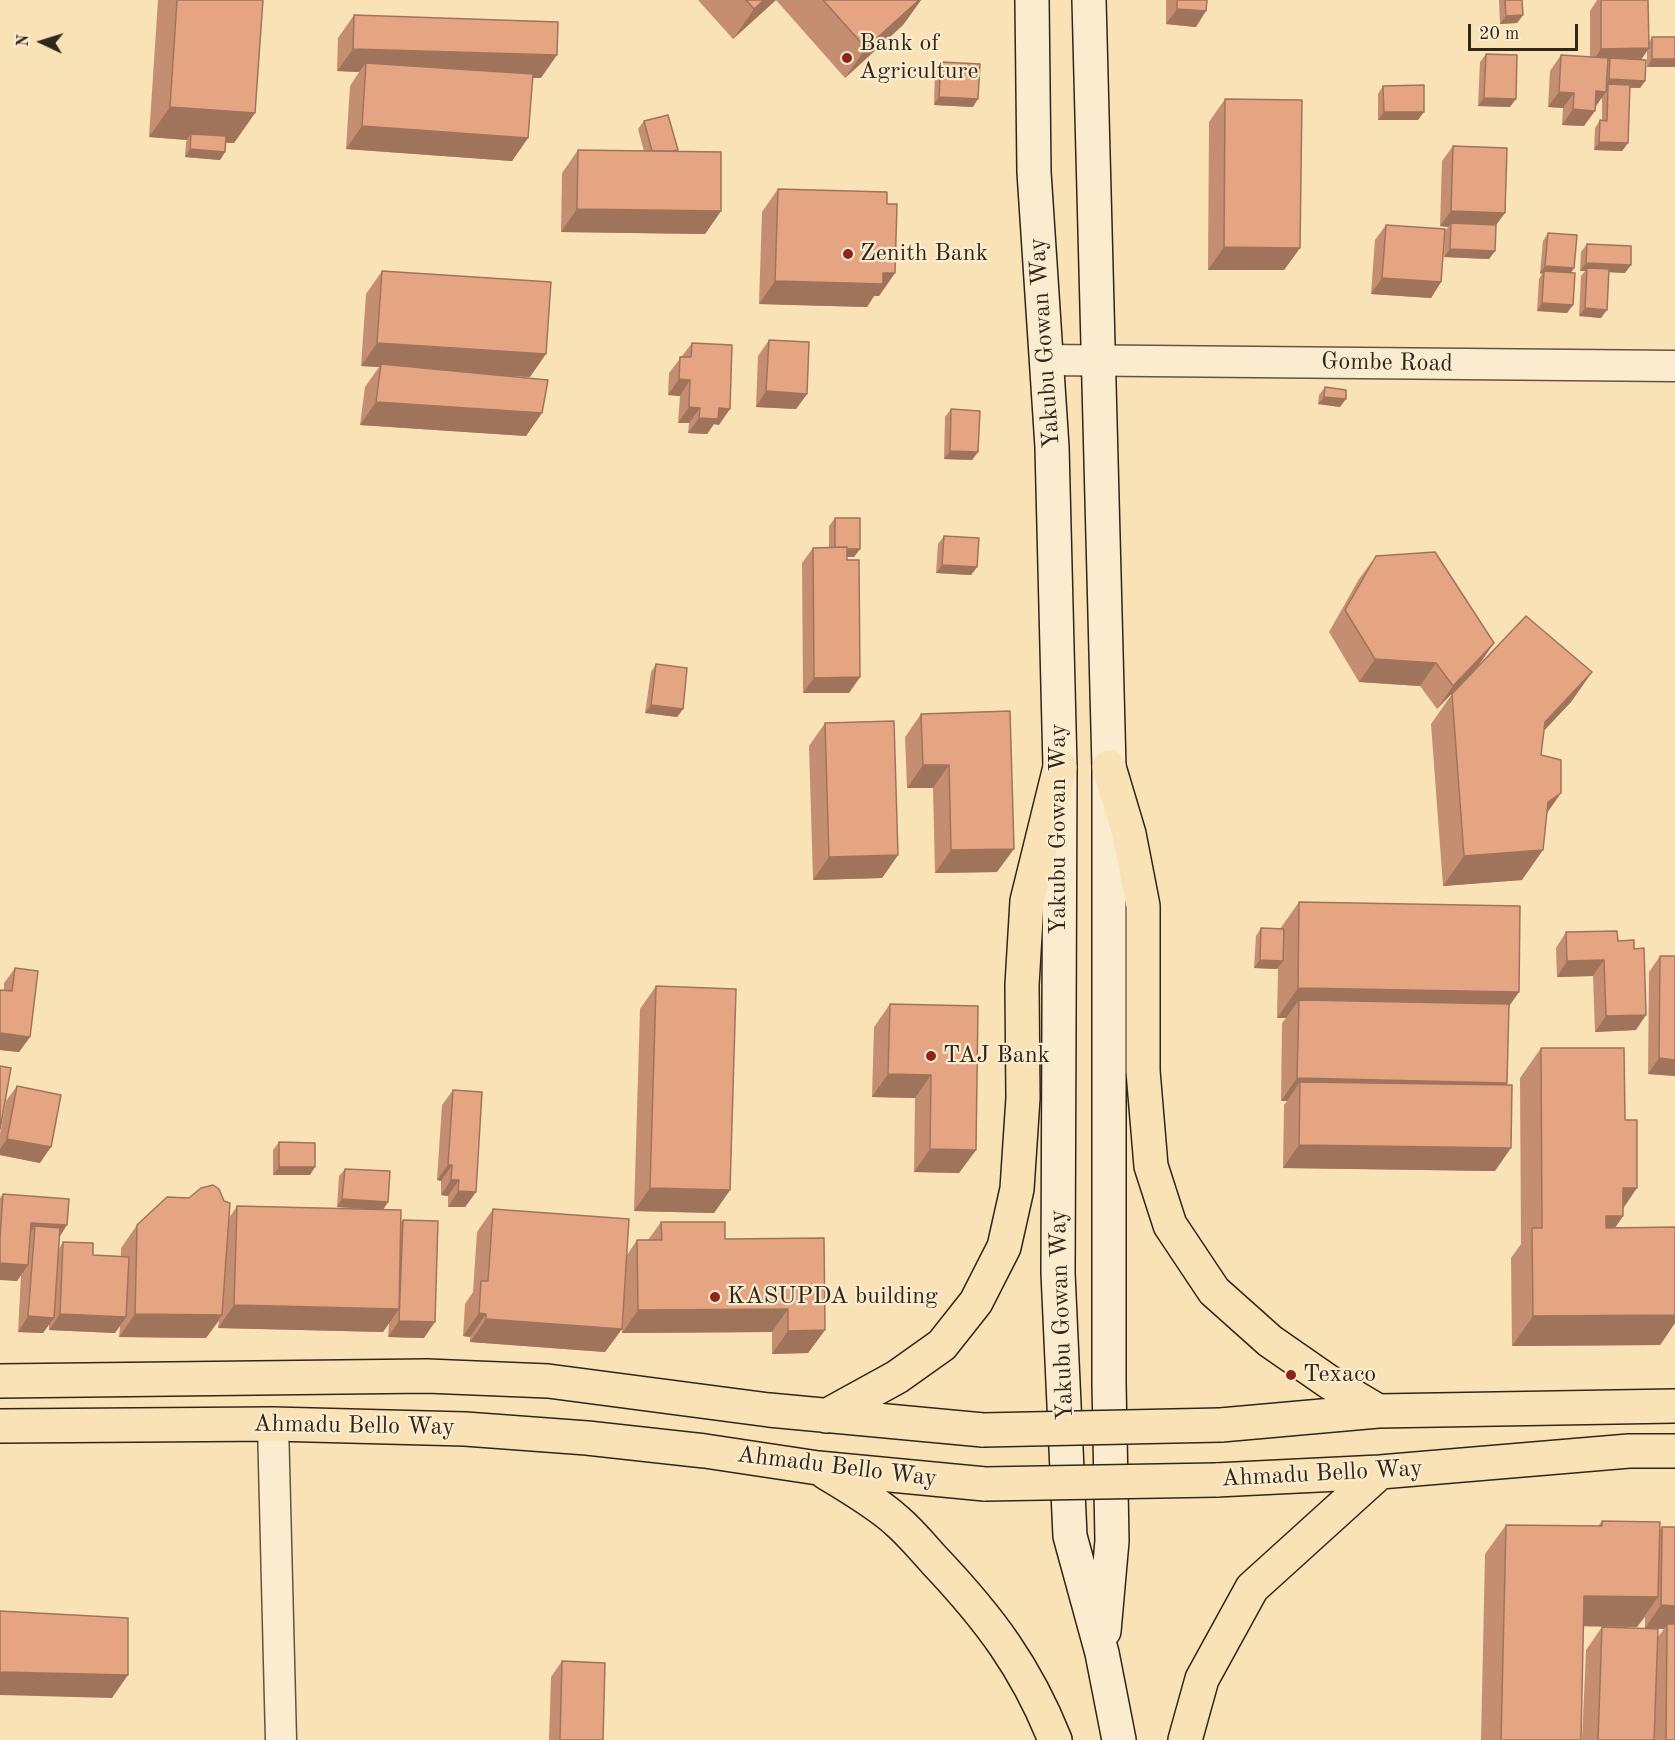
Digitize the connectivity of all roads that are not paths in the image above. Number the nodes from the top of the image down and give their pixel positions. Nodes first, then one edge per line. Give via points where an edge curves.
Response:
1 (1032, 0) edge
2 (1089, 0) edge
3 (1046, 360) junction
4 (1099, 360) junction
5 (1675, 366) edge
6 (1060, 767) junction
7 (1109, 767) junction
8 (0, 1381) edge
9 (1675, 1406) edge
10 (1378, 1411) junction
11 (826, 1416) junction
12 (273, 1424) junction
13 (0, 1426) edge
14 (1675, 1451) edge
15 (818, 1468) junction
16 (1380, 1472) junction
17 (1102, 1653) junction
18 (281, 1740) edge
19 (1055, 1740) edge
20 (1119, 1740) edge
21 (1185, 1740) edge

1 - 3 street, Yakubu Gowan Way via 1034,172
2 - 4 street, Yakubu Gowan Way
3 - 4 street, Gombe Road
3 - 6 street, Yakubu Gowan Way via 1052,447
4 - 5 street, Gombe Road
4 - 7 street, Yakubu Gowan Way
6 - 11 main road via 1027,901 1022,986 1023,1109 1017,1188 1004,1247 976,1302 942,1345 897,1377
6 - 17 street, Yakubu Gowan Way via 1058,1273 1062,1368 1070,1536
7 - 10 main road via 1130,834 1143,906 1143,1071 1151,1166 1170,1225 1214,1291 1270,1341
7 - 17 street, Yakubu Gowan Way via 1112,1541
8 - 11 main road, Ahmadu Bello Way via 427,1376 548,1381
9 - 10 main road, Ahmadu Bello Way
10 - 11 main road, Ahmadu Bello Way, bridge via 1221,1425 983,1430
12 - 13 main road, Ahmadu Bello Way
12 - 15 main road, Ahmadu Bello Way via 465,1429 576,1437
12 - 18 street
14 - 16 main road, Ahmadu Bello Way via 1629,1451
15 - 16 main road, Ahmadu Bello Way, bridge via 985,1484 1216,1480
15 - 19 main road via 897,1521 972,1600 1011,1652
16 - 21 main road via 1252,1588 1202,1679
17 - 20 street, Yakubu Gowan Way

